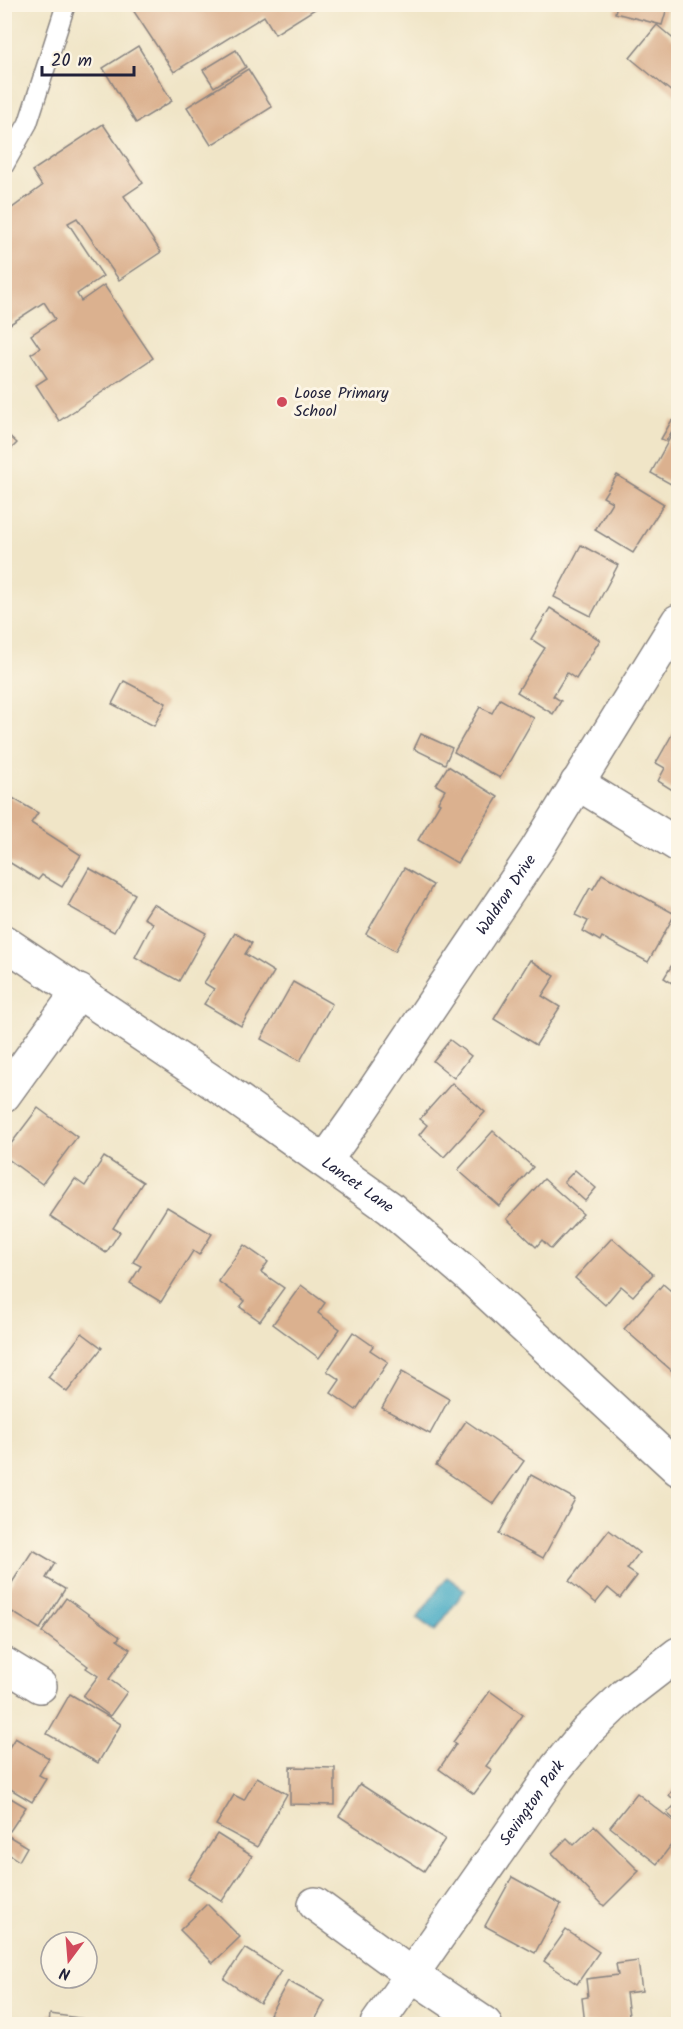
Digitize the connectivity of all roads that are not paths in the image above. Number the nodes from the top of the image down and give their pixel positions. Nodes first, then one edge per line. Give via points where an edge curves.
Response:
1 (66, 4) edge
2 (4, 166) edge
3 (678, 621) edge
4 (577, 783) junction
5 (678, 845) edge
6 (4, 942) edge
7 (79, 991) junction
8 (4, 1095) edge
9 (324, 1161) junction
10 (678, 1469) edge
11 (678, 1654) edge
12 (4, 1664) edge
13 (40, 1686) dead end
14 (315, 1904) dead end
15 (412, 1975) junction
16 (377, 2025) edge
17 (484, 2025) edge

1 - 2 lane via 28,123
3 - 4 street, Waldron Drive
4 - 5 street
4 - 9 street, Waldron Drive via 537,849
6 - 7 street, Lancet Lane
7 - 8 street
7 - 9 street, Lancet Lane
9 - 10 street, Lancet Lane via 390,1208 468,1275
11 - 15 street, Sevington Park via 625,1695 557,1767
12 - 13 street
14 - 15 street
15 - 16 street, Sevington Park
15 - 17 street

